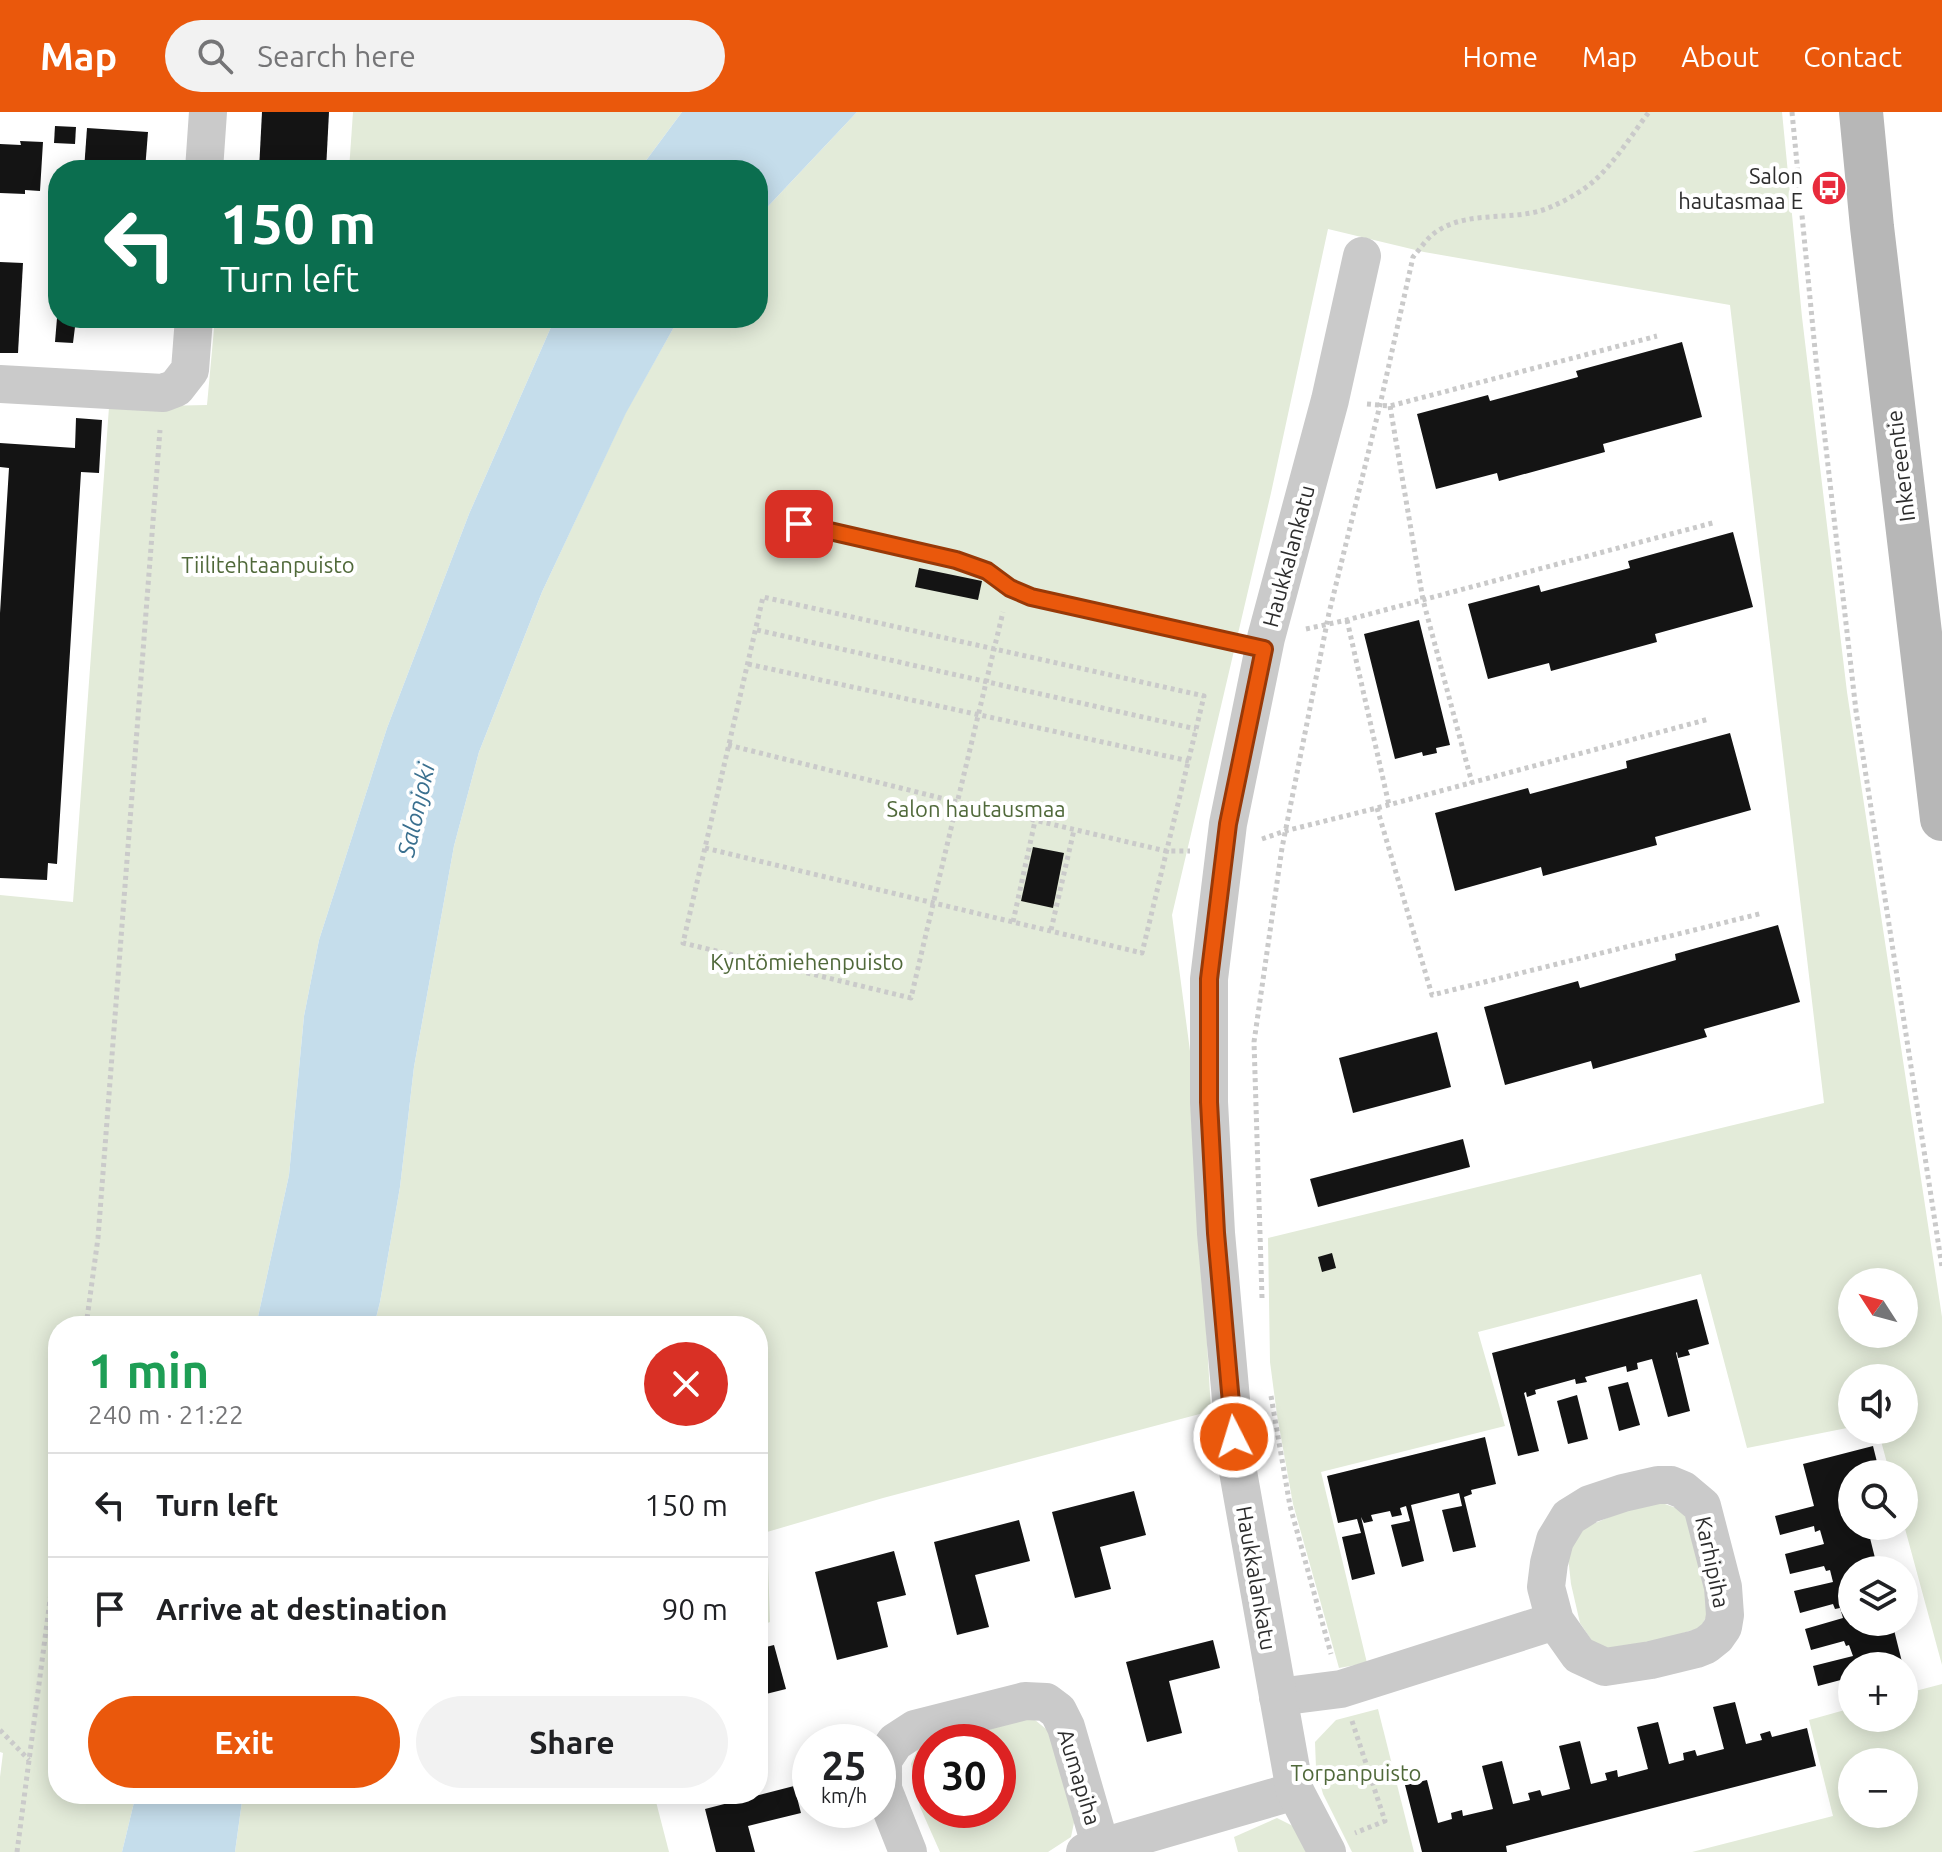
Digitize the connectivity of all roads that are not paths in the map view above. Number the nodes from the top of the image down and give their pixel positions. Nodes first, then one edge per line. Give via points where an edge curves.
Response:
1 (208, 112) edge
2 (1861, 112) edge
3 (205, 160) edge
4 (1362, 256) dead end
5 (193, 328) edge
6 (0, 384) edge
7 (799, 524) dead end
8 (1265, 644) junction
9 (1942, 819) edge
10 (1555, 1621) junction
11 (1278, 1697) junction
12 (1295, 1791) junction
13 (1325, 1849) edge
14 (1093, 1850) edge
15 (908, 1852) edge

1 - 3 street
2 - 9 street, Inkereentie
4 - 8 street, Haukkalankatu
5 - 6 street via 190,370 176,388 163,393
7 - 8 lane via 956,560 1031,597
8 - 11 street, Haukkalankatu via 1228,824 1209,979 1209,1102 1237,1466
10 - 10 street, Karhipiha via 1579,1655 1605,1667 1696,1649 1716,1637 1725,1615 1723,1587 1702,1506 1683,1490 1658,1485 1590,1504 1569,1517 1549,1563 1546,1587
10 - 11 street via 1341,1689
11 - 12 street, Haukkalankatu
12 - 13 street, Haukkalankatu
12 - 14 street, Aumapiha
14 - 15 street, Aumapiha via 1066,1727 1046,1702 1025,1701 915,1729 895,1742 883,1760 883,1789

